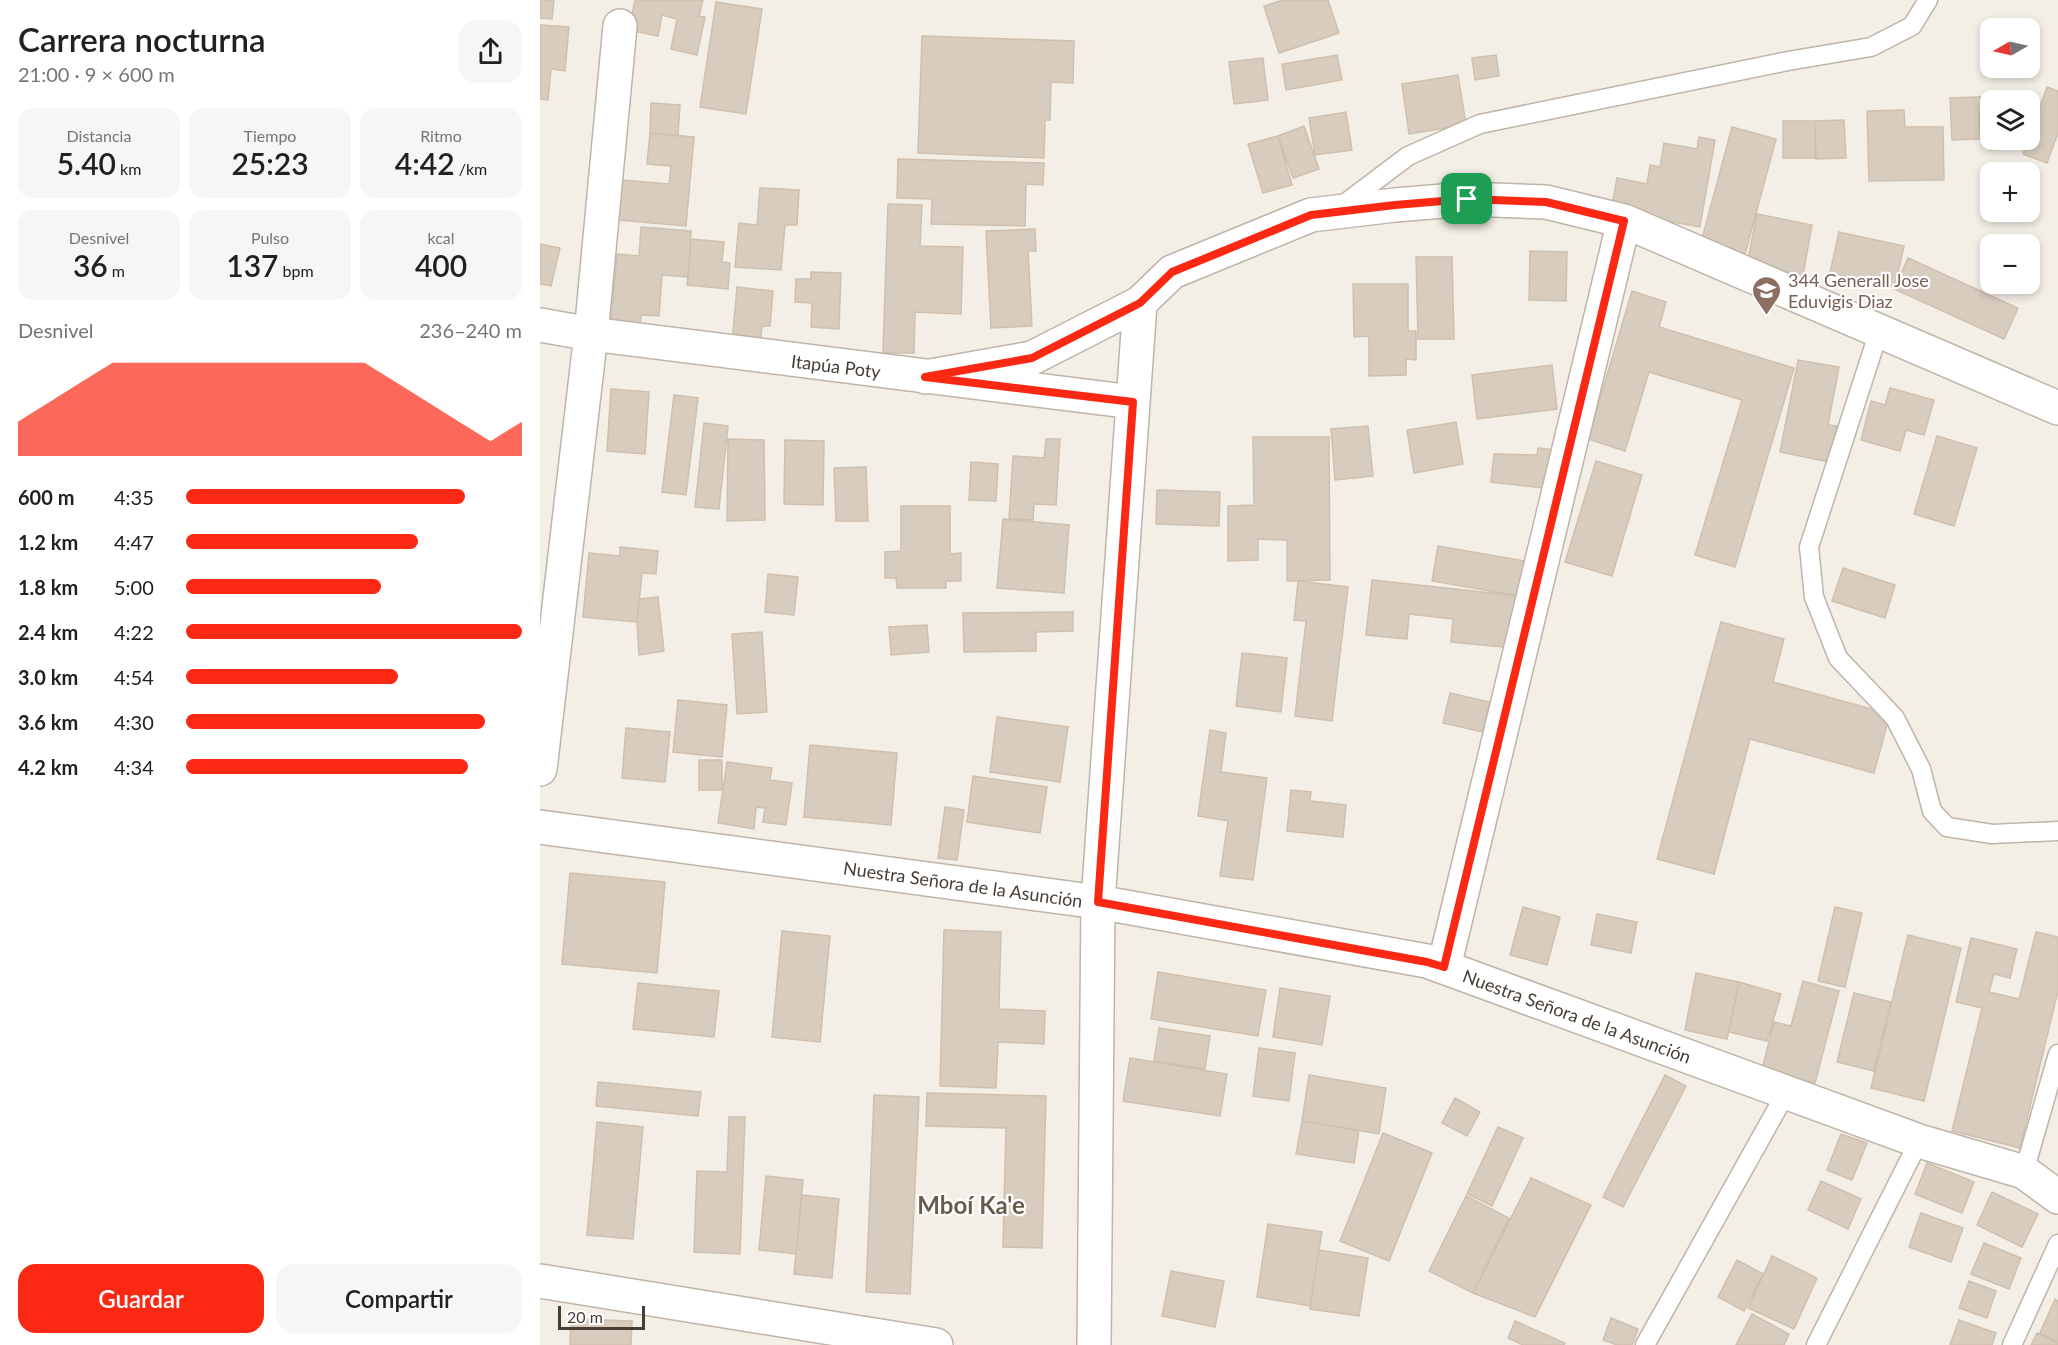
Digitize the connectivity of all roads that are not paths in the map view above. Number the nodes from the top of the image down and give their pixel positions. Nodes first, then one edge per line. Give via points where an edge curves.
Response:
1 (1928, 0) edge
2 (620, 26) dead end
3 (1333, 212) junction
4 (1624, 221) junction
5 (1140, 303) junction
6 (540, 325) edge
7 (1879, 331) junction
8 (591, 334) junction
9 (925, 377) junction
10 (1133, 402) junction
11 (2058, 408) edge
12 (540, 769) edge
13 (540, 827) edge
14 (2058, 831) edge
15 (1098, 902) junction
16 (1444, 967) junction
17 (2058, 1054) edge
18 (1786, 1093) junction
19 (1918, 1141) junction
20 (2024, 1172) junction
21 (2058, 1197) edge
22 (2058, 1244) edge
23 (540, 1281) edge
24 (936, 1345) edge
25 (1094, 1345) edge
26 (1645, 1345) edge
27 (1816, 1345) edge
28 (2012, 1345) edge

1 - 3 lane via 1912,26 1872,46 1480,124 1408,156
2 - 8 street
3 - 4 street via 1467,199 1546,202
3 - 5 street via 1311,215 1172,272
4 - 7 street
4 - 16 street
5 - 9 street via 1032,358
5 - 10 street
6 - 8 street, Itapúa Poty
7 - 11 street
7 - 14 lane via 1809,547 1814,597 1838,658 1895,718 1921,769 1932,810 1947,827 1992,834
8 - 9 street, Itapúa Poty
8 - 12 street
9 - 10 street, Itapúa Poty
10 - 15 street
13 - 15 street, Nuestra Señora de la Asunción
15 - 16 street, Nuestra Señora de la Asunción
15 - 25 street
16 - 18 street, Nuestra Señora de la Asunción
17 - 20 lane
18 - 19 street, Nuestra Señora de la Asunción
18 - 26 lane
19 - 20 street, Nuestra Señora de la Asunción
19 - 27 lane
20 - 21 street, Nuestra Señora de la Asunción
22 - 28 lane
23 - 24 street

